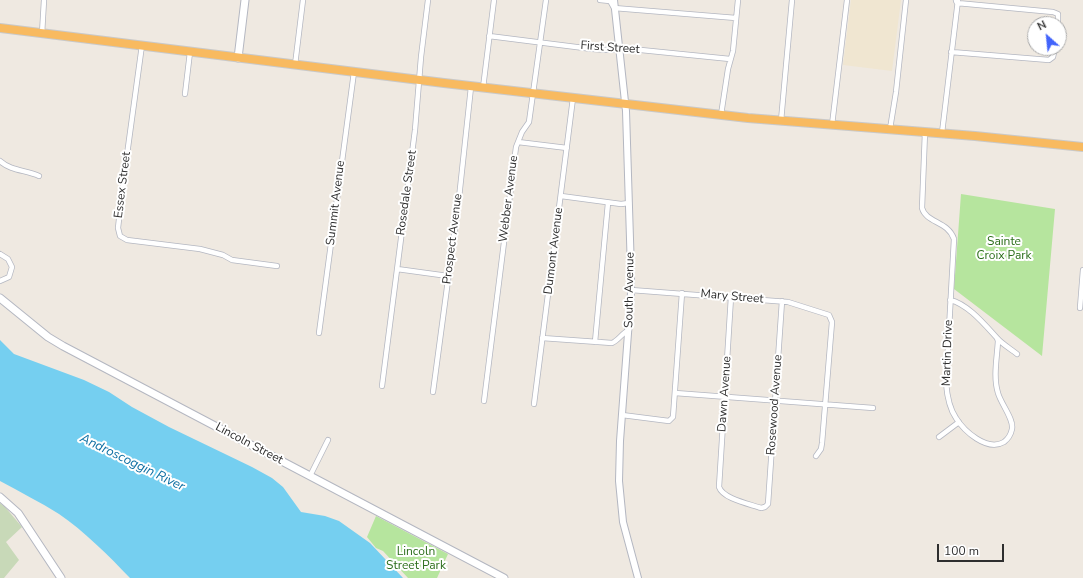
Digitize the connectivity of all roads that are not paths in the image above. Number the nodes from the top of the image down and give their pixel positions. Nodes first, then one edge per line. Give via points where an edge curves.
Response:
1 (44, 0) edge
2 (245, 0) edge
3 (303, 0) edge
4 (428, 0) edge
5 (494, 0) edge
6 (546, 0) edge
7 (600, 0) edge
8 (614, 0) edge
9 (738, 0) edge
10 (792, 0) edge
11 (847, 0) edge
12 (906, 0) edge
13 (957, 1) edge
14 (614, 8) junction
15 (1058, 16) edge
16 (736, 18) junction
17 (0, 28) edge
18 (42, 34) junction
19 (489, 36) junction
20 (540, 43) junction
21 (142, 46) junction
22 (619, 50) junction
23 (190, 52) junction
24 (951, 52) junction
25 (1053, 56) edge
26 (238, 58) junction
27 (730, 59) junction
28 (295, 65) junction
29 (354, 72) junction
30 (419, 80) junction
31 (471, 87) junction
32 (483, 88) junction
33 (185, 94) dead end
34 (533, 94) junction
35 (573, 98) junction
36 (625, 103) junction
37 (721, 115) junction
38 (781, 121) junction
39 (832, 125) junction
40 (890, 129) junction
41 (925, 132) junction
42 (942, 133) junction
43 (518, 142) junction
44 (1083, 147) edge
45 (566, 148) junction
46 (0, 161) edge
47 (39, 176) dead end
48 (561, 196) junction
49 (608, 203) junction
50 (629, 204) junction
51 (0, 254) edge
52 (277, 266) dead end
53 (397, 269) junction
54 (1083, 270) edge
55 (448, 276) junction
56 (0, 281) edge
57 (631, 290) junction
58 (682, 293) junction
59 (0, 298) edge
60 (731, 298) junction
61 (950, 300) junction
62 (782, 301) junction
63 (1080, 308) dead end
64 (629, 330) junction
65 (320, 333) dead end
66 (542, 338) junction
67 (997, 338) junction
68 (595, 342) junction
69 (1017, 354) dead end
70 (382, 386) dead end
71 (433, 392) dead end
72 (675, 394) junction
73 (724, 398) junction
74 (484, 400) dead end
75 (776, 401) junction
76 (534, 404) dead end
77 (826, 405) junction
78 (873, 408) dead end
79 (622, 415) junction
80 (959, 422) junction
81 (939, 437) dead end
82 (328, 440) dead end
83 (816, 456) dead end
84 (310, 476) junction
85 (0, 497) edge
86 (766, 508) joint
87 (61, 578) edge
88 (504, 578) edge
89 (638, 578) edge

1 - 18 street
2 - 26 main road
3 - 28 street
4 - 30 street, Rosedale Street
5 - 19 street
6 - 20 street, Webber Avenue
7 - 14 street via 612,2
8 - 14 street, South Avenue
9 - 16 street
10 - 38 street
11 - 39 street
12 - 40 street
13 - 15 street via 1052,12
13 - 24 street
14 - 16 street
14 - 22 street, South Avenue
16 - 27 street
17 - 18 highway
18 - 21 highway
19 - 20 street, First Street
19 - 32 street
20 - 22 street, First Street
20 - 34 street, Webber Avenue
21 - 23 highway
21 - 52 street, Essex Street via 123,184 118,228 120,236 127,240 200,249 232,260
22 - 27 street, First Street
22 - 36 street, South Avenue
23 - 26 highway
23 - 33 street
24 - 25 street via 1050,60
24 - 42 street
26 - 28 highway
27 - 37 street
28 - 29 highway
29 - 30 highway
29 - 65 street, Summit Avenue
30 - 31 highway
30 - 53 street, Rosedale Street
31 - 32 highway
31 - 55 street, Prospect Avenue
32 - 34 highway
34 - 35 highway
34 - 43 street, Webber Avenue via 529,122
35 - 36 highway
35 - 45 street, Dumont Avenue
36 - 37 highway
36 - 50 street, South Avenue
37 - 38 highway
38 - 39 highway
39 - 40 highway
40 - 41 highway
41 - 42 highway
41 - 61 street, Martin Drive via 922,208 927,216 944,226 952,235 954,243
42 - 44 highway
43 - 45 street
43 - 74 street, Webber Avenue
45 - 48 street, Dumont Avenue
46 - 47 street
48 - 49 street
48 - 66 street, Dumont Avenue
49 - 50 street
49 - 68 street
50 - 57 street, South Avenue
51 - 56 street via 8,259 12,267 8,277
53 - 55 street
53 - 70 street, Rosedale Street
54 - 63 street
55 - 71 street, Prospect Avenue
57 - 58 street, Mary Street
57 - 64 street, South Avenue
58 - 60 street, Mary Street
58 - 72 street
59 - 84 main road, Lincoln Street via 63,346
60 - 62 street, Mary Street
60 - 73 street, Dawn Avenue
61 - 67 street via 968,309
61 - 80 street, Martin Drive via 946,388 950,407
62 - 75 street, Rosewood Avenue
62 - 77 street, Mary Street via 824,312 830,316 832,322
64 - 68 street via 612,343
64 - 79 street, South Avenue
66 - 68 street
66 - 76 street, Dumont Avenue
67 - 69 street
67 - 80 street, Martin Drive via 996,386 1000,401 1012,423 1010,434 1004,442 983,442 974,438
72 - 73 street
72 - 79 street via 671,420 661,421
73 - 75 street
73 - 86 street, Dawn Avenue via 718,487 726,496
75 - 77 street
75 - 86 street, Rosewood Avenue
77 - 78 street
77 - 83 street via 822,443
79 - 89 street, South Avenue via 620,503
80 - 81 street
82 - 84 street
84 - 88 main road, Lincoln Street
85 - 87 main road via 18,513

